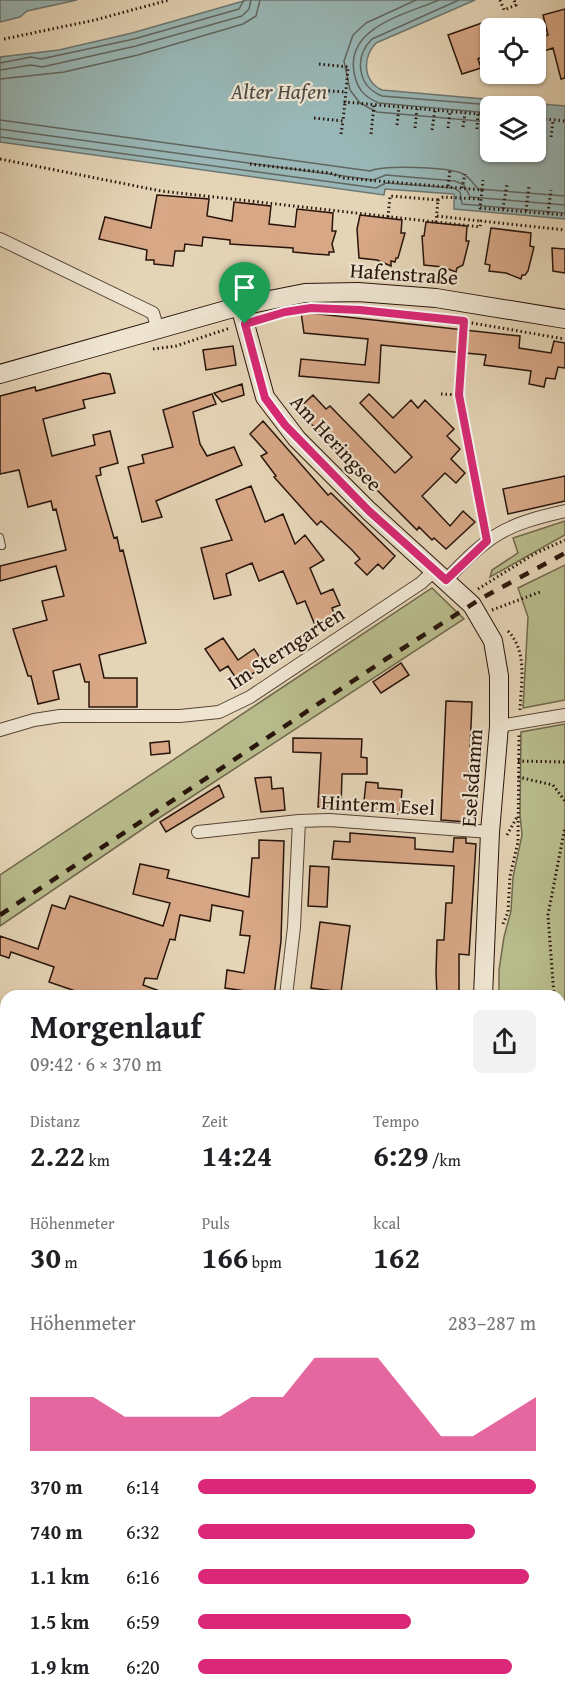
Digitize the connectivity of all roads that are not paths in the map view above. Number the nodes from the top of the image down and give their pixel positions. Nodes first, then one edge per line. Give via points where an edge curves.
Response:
1 (0, 239) edge
2 (240, 306) junction
3 (565, 319) edge
4 (158, 330) junction
5 (0, 374) edge
6 (565, 512) edge
7 (0, 537) edge
8 (2, 546) dead end
9 (441, 575) junction
10 (565, 715) edge
11 (499, 726) junction
12 (0, 730) edge
13 (299, 821) junction
14 (198, 832) dead end
15 (490, 832) junction
16 (287, 990) edge
17 (483, 990) edge

1 - 4 street via 153,313
2 - 3 street, Hafenstraße via 304,293 358,292 436,298
2 - 4 street, Hafenstraße
2 - 9 street, Am Heringsee via 265,398 272,409 369,511
4 - 5 street, Hafenstraße
6 - 9 street, Im Sterngarten via 506,528
7 - 8 lane
9 - 11 street, Eselsdamm via 480,617 493,640
9 - 12 street, Im Sterngarten via 421,583 250,697 219,712 180,716 60,716
10 - 11 street
11 - 15 street, Eselsdamm
13 - 14 street, Hinterm Esel
13 - 15 street, Hinterm Esel
13 - 16 street, Hinterm Esel
15 - 17 street, Eselsdamm

